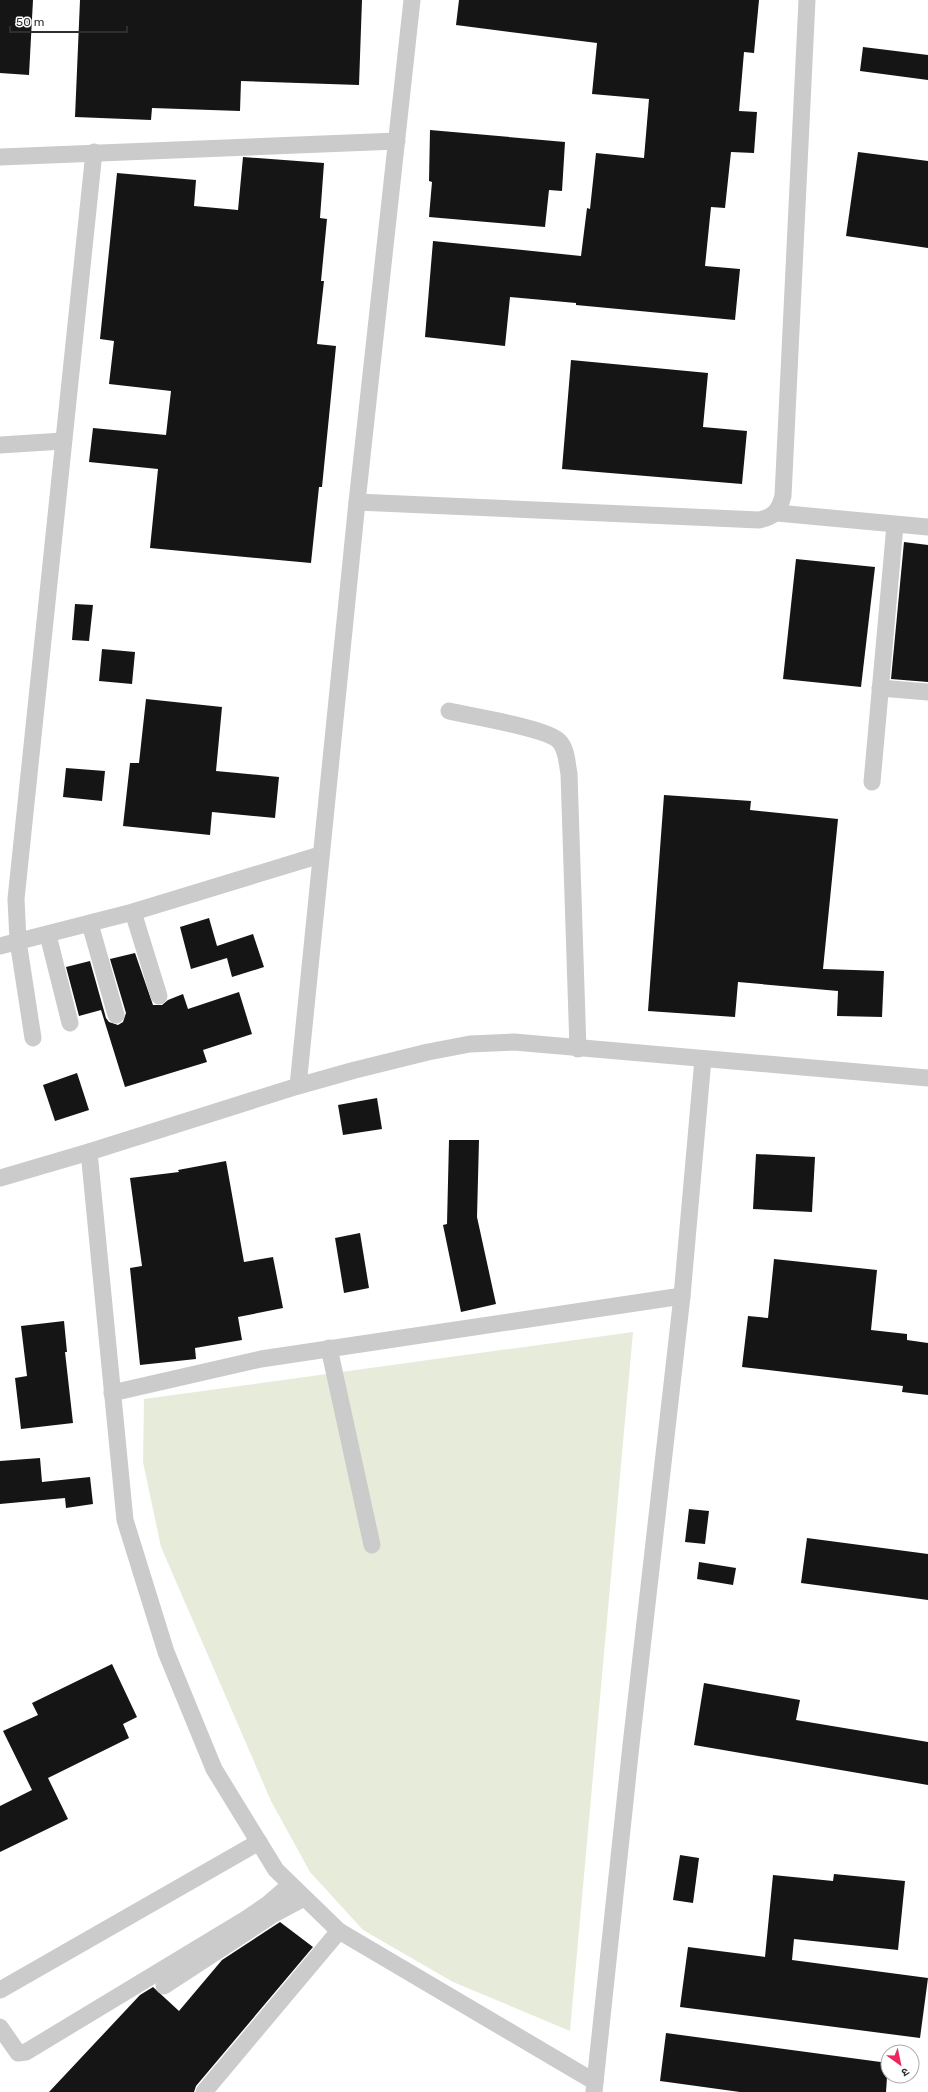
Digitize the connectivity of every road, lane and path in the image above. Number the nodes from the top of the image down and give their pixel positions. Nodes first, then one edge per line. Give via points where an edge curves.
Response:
1 (412, 0) edge
2 (807, 0) edge
3 (397, 141) junction
4 (94, 152) junction
5 (0, 157) edge
6 (63, 441) junction
7 (0, 445) edge
8 (357, 502) junction
9 (777, 513) junction
10 (895, 525) junction
11 (928, 527) edge
12 (880, 688) junction
13 (928, 692) edge
14 (449, 711) dead end
15 (872, 782) dead end
16 (320, 855) junction
17 (133, 912) junction
18 (90, 924) junction
19 (48, 935) junction
20 (18, 941) junction
21 (0, 946) edge
22 (159, 996) dead end
23 (116, 1015) dead end
24 (70, 1023) dead end
25 (33, 1038) dead end
26 (578, 1048) junction
27 (703, 1059) junction
28 (928, 1078) edge
29 (298, 1086) junction
30 (89, 1152) junction
31 (0, 1178) edge
32 (682, 1296) junction
33 (329, 1348) junction
34 (112, 1393) junction
35 (372, 1545) dead end
36 (259, 1842) junction
37 (290, 1885) junction
38 (304, 1898) junction
39 (339, 1931) junction
40 (164, 1986) dead end
41 (0, 1990) edge
42 (0, 2027) edge
43 (595, 2087) edge
44 (204, 2092) edge

1 - 3 street
2 - 9 street via 783,496
3 - 4 street
3 - 8 street
4 - 5 street
4 - 6 street
6 - 7 street
6 - 20 street via 16,899
8 - 9 street via 759,520 770,518
8 - 16 street
9 - 10 street
10 - 11 street
10 - 12 street
12 - 13 street
12 - 15 street
14 - 26 street via 544,733 559,741 566,754 569,774
16 - 17 street
16 - 29 street
17 - 18 street
17 - 22 street
18 - 19 street
18 - 23 street
19 - 20 street
19 - 24 street
20 - 21 street
20 - 25 street
26 - 27 street
26 - 29 street via 514,1042 470,1044 428,1052
27 - 28 street
27 - 32 street
29 - 30 street
30 - 31 street
30 - 34 street
32 - 33 street
32 - 43 street
33 - 34 street via 261,1359
33 - 35 street
34 - 36 street via 125,1520 166,1652 214,1769
36 - 37 street via 276,1870
36 - 41 street
37 - 38 street
37 - 42 street via 246,1919 26,2052 18,2053 14,2050
38 - 39 street
38 - 40 street via 274,1914
39 - 43 street
39 - 44 street

